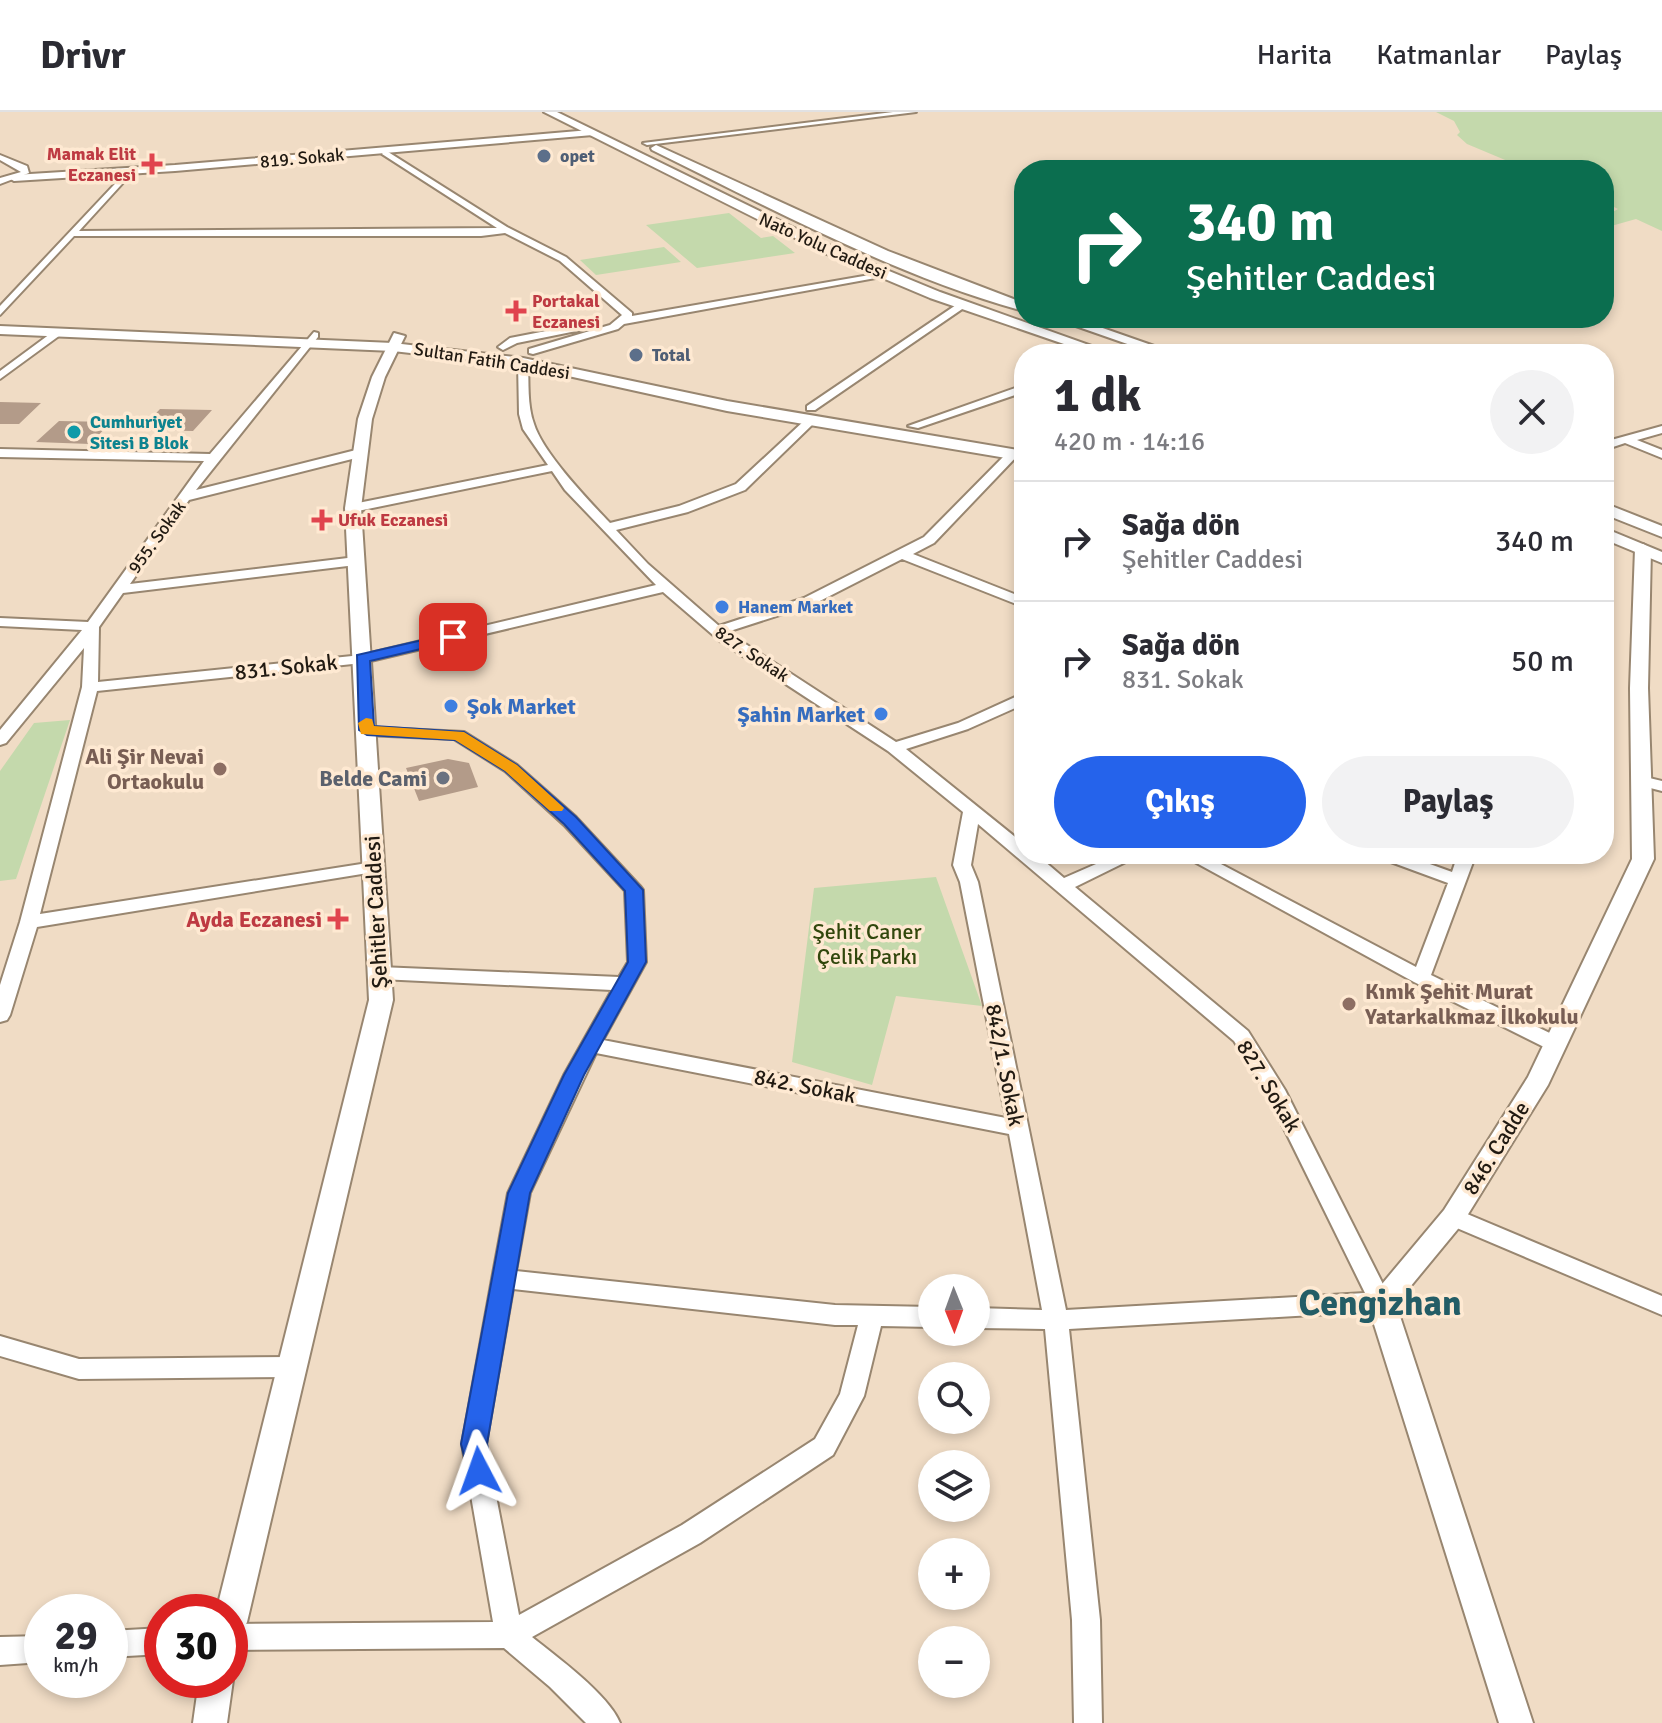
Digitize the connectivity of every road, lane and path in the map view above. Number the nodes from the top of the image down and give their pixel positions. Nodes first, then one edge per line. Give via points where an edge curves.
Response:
1 (549, 112) edge
2 (792, 112) edge
3 (912, 112) edge
4 (809, 124) junction
5 (590, 133) junction
6 (641, 140) joint
7 (385, 152) junction
8 (0, 157) edge
9 (128, 172) junction
10 (14, 178) junction
11 (0, 181) edge
12 (507, 230) junction
13 (75, 234) junction
14 (887, 275) junction
15 (1014, 303) edge
16 (963, 305) junction
17 (0, 312) edge
18 (0, 320) edge
19 (624, 321) junction
20 (1014, 322) edge
21 (1031, 328) edge
22 (1091, 328) edge
23 (0, 330) edge
24 (58, 333) junction
25 (310, 339) junction
26 (396, 342) junction
27 (1078, 344) edge
28 (1139, 344) edge
29 (503, 347) junction
30 (528, 356) junction
31 (0, 376) edge
32 (1014, 391) edge
33 (810, 415) junction
34 (914, 426) junction
35 (1662, 429) edge
36 (1627, 440) junction
37 (1614, 443) edge
38 (1014, 450) edge
39 (1014, 450) edge
40 (0, 453) edge
41 (356, 454) junction
42 (1662, 454) edge
43 (1014, 457) edge
44 (213, 458) junction
45 (555, 467) junction
46 (185, 497) junction
47 (353, 508) junction
48 (1614, 515) edge
49 (607, 528) junction
50 (1614, 535) edge
51 (1614, 545) edge
52 (1657, 546) edge
53 (902, 554) junction
54 (356, 561) junction
55 (666, 587) junction
56 (119, 589) junction
57 (1014, 599) edge
58 (0, 622) edge
59 (92, 626) junction
60 (717, 631) junction
61 (362, 659) junction
62 (90, 687) junction
63 (1014, 703) edge
64 (367, 730) junction
65 (0, 740) edge
66 (894, 748) junction
67 (1652, 783) edge
68 (972, 811) junction
69 (1014, 846) edge
70 (1037, 864) edge
71 (1111, 864) edge
72 (1208, 864) edge
73 (1413, 864) edge
74 (1463, 864) edge
75 (374, 867) junction
76 (1457, 880) junction
77 (1064, 885) junction
78 (29, 922) junction
79 (380, 973) junction
80 (1421, 978) junction
81 (625, 984) junction
82 (0, 1015) edge
83 (1555, 1044) junction
84 (591, 1045) junction
85 (1018, 1128) junction
86 (1453, 1217) junction
87 (503, 1279) junction
88 (1381, 1302) junction
89 (1662, 1306) edge
90 (872, 1316) junction
91 (918, 1317) edge
92 (990, 1318) edge
93 (1056, 1320) junction
94 (0, 1346) edge
95 (292, 1367) junction
96 (237, 1594) edge
97 (509, 1635) junction
98 (248, 1637) edge
99 (24, 1650) edge
100 (0, 1651) edge
101 (213, 1698) edge
102 (210, 1723) edge
103 (606, 1723) edge
104 (1088, 1723) edge
105 (1516, 1723) edge

1 - 5 main road, Nato Yolu Caddesi
2 - 4 street
3 - 4 street
4 - 6 street
5 - 7 street, 819. Sokak
5 - 14 main road, Nato Yolu Caddesi
6 - 15 main road, Nato Yolu Caddesi via 786,211
7 - 9 street, 819. Sokak
7 - 12 street
8 - 10 street via 24,168 25,173
9 - 10 street, 819. Sokak
9 - 13 street
10 - 11 street
12 - 13 street
12 - 19 street via 563,259 613,299 628,315
13 - 17 street
14 - 16 main road, Nato Yolu Caddesi
14 - 19 street
16 - 20 main road, Nato Yolu Caddesi
16 - 33 street
18 - 25 main road, Sultan Fatih Caddesi
19 - 29 street via 514,340
19 - 30 street
21 - 27 main road, Nato Yolu Caddesi
22 - 28 main road
23 - 24 main road, Sultan Fatih Caddesi
24 - 25 main road, Sultan Fatih Caddesi
24 - 31 street
25 - 26 main road, Sultan Fatih Caddesi
25 - 44 street, 955. Sokak
26 - 29 main road, Sultan Fatih Caddesi
26 - 30 main road, Sultan Fatih Caddesi
26 - 41 street, Şehitler Caddesi via 361,426
29 - 30 main road, Sultan Fatih Caddesi
30 - 33 main road, Sultan Fatih Caddesi
30 - 45 street, 827. Sokak via 525,414
32 - 34 street
33 - 34 main road, Sultan Fatih Caddesi
33 - 38 main road, Sultan Fatih Caddesi
33 - 49 street via 751,481 682,510
34 - 39 main road, Sultan Fatih Caddesi
35 - 36 street
36 - 37 street
36 - 42 street
40 - 44 street
41 - 46 street
41 - 47 street, Şehitler Caddesi
43 - 53 street via 929,540
44 - 46 street, 955. Sokak
45 - 47 street
45 - 49 street, 827. Sokak
46 - 56 street, 955. Sokak
47 - 54 street, Şehitler Caddesi
48 - 52 main road
49 - 55 street, 827. Sokak
50 - 52 main road
51 - 52 main road
52 - 67 street, 846. Cadde via 1639,688
53 - 57 street
53 - 60 street via 809,601
54 - 56 street
54 - 61 street, Şehitler Caddesi
55 - 60 street, 827. Sokak
55 - 61 street, 831. Sokak
56 - 59 street, 955. Sokak
58 - 59 street
59 - 62 street
59 - 65 street, 955. Sokak
60 - 66 street, 827. Sokak
61 - 62 street, 831. Sokak
61 - 64 street, Şehitler Caddesi
62 - 78 street
63 - 66 street
64 - 75 street, Şehitler Caddesi
64 - 81 street via 458,735 511,768 570,821 634,890 637,962
66 - 68 street, 827. Sokak
67 - 83 street, 846. Cadde via 1643,859
68 - 69 street, 827. Sokak
68 - 85 street, 842/1. Sokak via 962,865
70 - 77 street, 827. Sokak
71 - 77 street
72 - 80 street
73 - 76 street
74 - 76 street
75 - 78 street
75 - 79 street, Şehitler Caddesi
76 - 80 street
77 - 88 street, 827. Sokak via 1241,1036 1275,1090
78 - 82 street
79 - 81 street
79 - 95 street, Şehitler Caddesi via 381,1000
80 - 83 street
81 - 84 street
83 - 86 street, 846. Cadde
84 - 85 street, 842. Sokak
84 - 87 street via 519,1193
85 - 93 street, 842/1. Sokak
86 - 88 street, 846. Cadde
86 - 89 street
87 - 90 street
87 - 97 street via 474,1444
88 - 93 street
88 - 105 street
90 - 91 street
90 - 97 street via 852,1396 824,1447 691,1534
92 - 93 street
93 - 104 street, 842/1. Sokak via 1086,1620
94 - 95 street via 79,1369
95 - 96 street, Şehitler Caddesi
97 - 98 street
97 - 103 street
99 - 100 street
101 - 102 street

